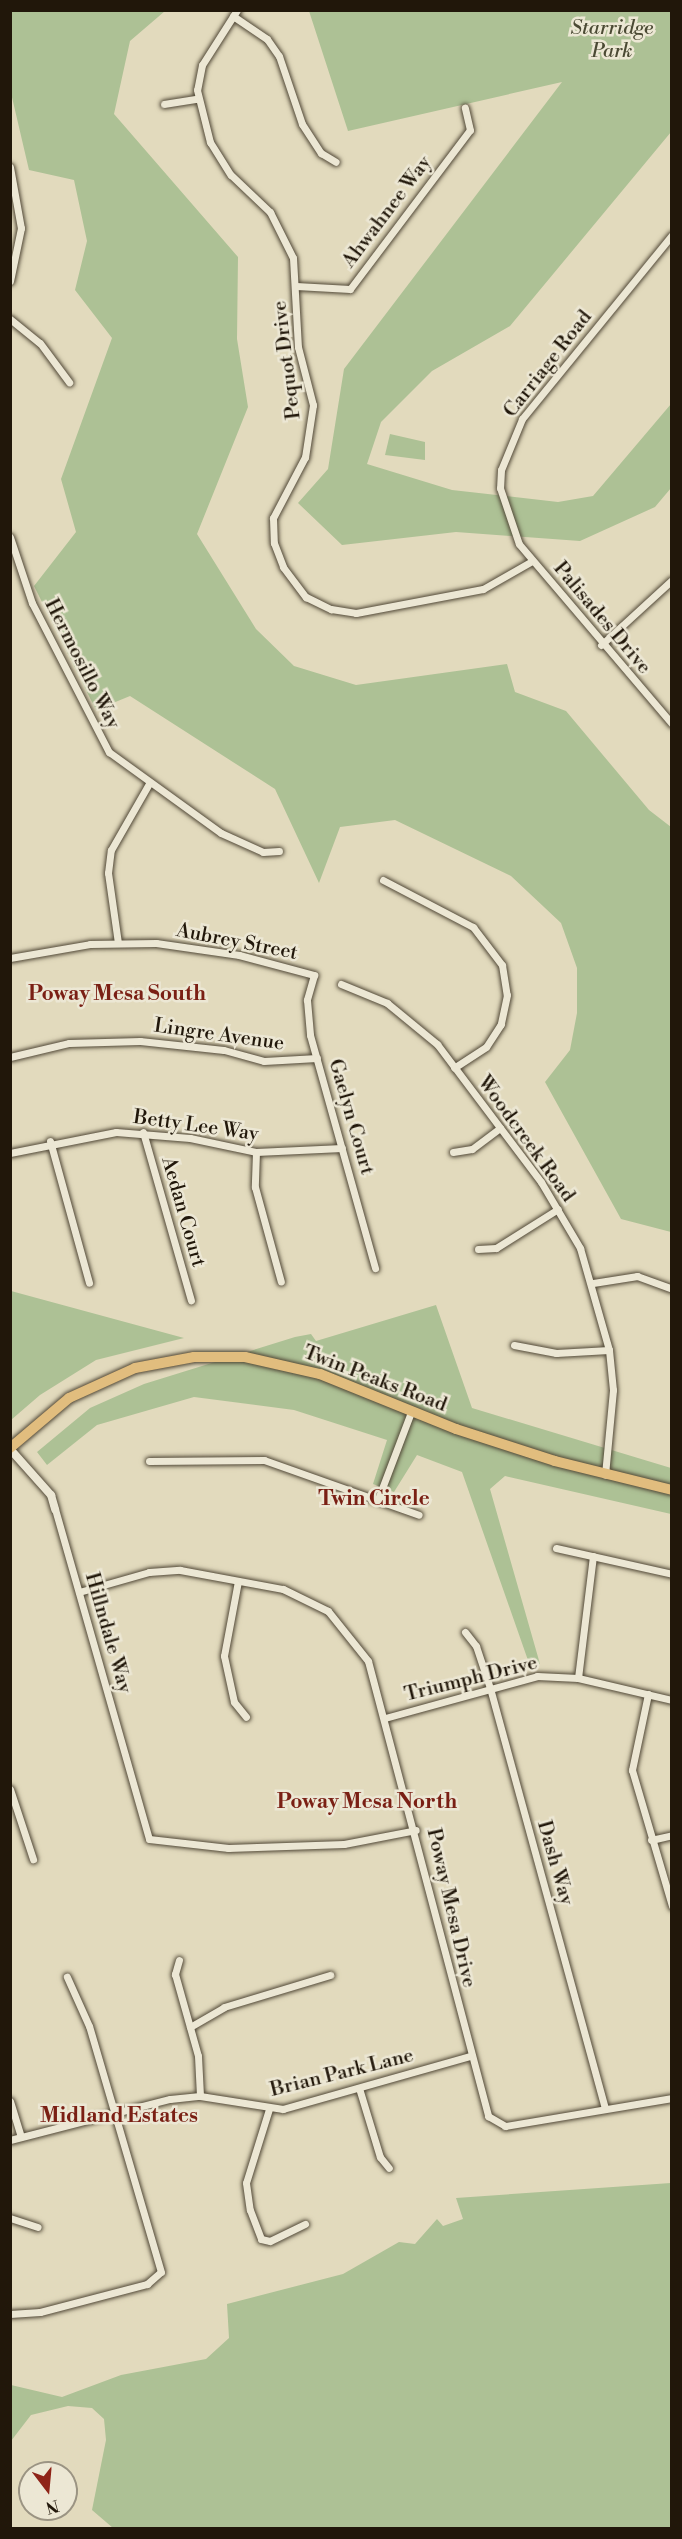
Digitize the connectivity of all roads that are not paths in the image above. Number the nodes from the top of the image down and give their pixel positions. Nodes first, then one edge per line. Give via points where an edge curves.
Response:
1 (235, 13) edge
2 (198, 99) junction
3 (164, 104) dead end
4 (465, 108) dead end
5 (336, 162) dead end
6 (10, 167) edge
7 (672, 235) edge
8 (10, 281) edge
9 (296, 286) junction
10 (10, 319) edge
11 (69, 382) dead end
12 (10, 537) edge
13 (532, 561) junction
14 (672, 580) edge
15 (601, 645) junction
16 (672, 724) edge
17 (150, 782) junction
18 (279, 850) dead end
19 (383, 880) dead end
20 (118, 943) junction
21 (10, 958) edge
22 (314, 975) joint
23 (341, 984) dead end
24 (10, 1057) edge
25 (316, 1058) junction
26 (454, 1068) junction
27 (500, 1128) junction
28 (144, 1132) junction
29 (50, 1141) junction
30 (342, 1149) junction
31 (256, 1152) junction
32 (453, 1152) dead end
33 (10, 1153) edge
34 (558, 1209) junction
35 (478, 1249) dead end
36 (375, 1268) dead end
37 (281, 1282) dead end
38 (89, 1283) dead end
39 (593, 1283) junction
40 (672, 1289) edge
41 (191, 1300) dead end
42 (514, 1345) dead end
43 (609, 1350) junction
44 (411, 1412) junction
45 (10, 1449) edge
46 (149, 1461) dead end
47 (605, 1475) junction
48 (672, 1490) edge
49 (378, 1499) junction
50 (55, 1509) joint
51 (419, 1515) dead end
52 (556, 1548) dead end
53 (594, 1556) junction
54 (672, 1574) edge
55 (238, 1581) junction
56 (80, 1592) junction
57 (465, 1632) dead end
58 (578, 1678) junction
59 (490, 1688) junction
60 (648, 1694) junction
61 (672, 1700) edge
62 (246, 1717) dead end
63 (385, 1719) junction
64 (10, 1789) edge
65 (416, 1830) junction
66 (672, 1835) edge
67 (651, 1840) junction
68 (33, 1859) dead end
69 (672, 1906) edge
70 (179, 1960) dead end
71 (330, 1976) dead end
72 (67, 1977) dead end
73 (190, 2027) junction
74 (470, 2056) junction
75 (359, 2088) junction
76 (200, 2096) junction
77 (672, 2098) edge
78 (10, 2101) edge
79 (605, 2108) junction
80 (269, 2109) junction
81 (114, 2115) junction
82 (21, 2136) junction
83 (10, 2140) edge
84 (389, 2168) dead end
85 (10, 2218) edge
86 (305, 2224) dead end
87 (38, 2227) dead end
88 (10, 2314) edge

1 - 2 street, Pequot Drive via 202,65
1 - 5 street via 267,39 279,56 302,124 321,153
2 - 3 street
2 - 9 street, Pequot Drive via 205,130 231,175 286,235
4 - 9 street, Ahwahnee Way via 470,130 350,289
6 - 8 street via 21,228
7 - 13 street, Carriage Road via 522,419 510,443 501,470 503,508
9 - 13 street, Pequot Drive via 298,347 313,405 311,435 306,457 276,507 274,543 283,567 306,597 331,609 356,613 483,589
10 - 11 street via 40,343
12 - 17 street, Hermosillo Way via 32,603 96,733 109,752
13 - 15 street, Palisades Drive
14 - 15 street
15 - 16 street, Palisades Drive
17 - 18 street, Hermosillo Way via 233,840 263,852
17 - 20 street via 111,850 108,873
19 - 26 street via 473,927 491,945 502,965 507,995 501,1024 486,1047
20 - 21 street, Aubrey Street
20 - 22 street, Aubrey Street via 213,950
22 - 25 street, Gaelyn Court via 307,1000
23 - 26 street, Woodcreek Road via 387,1003 412,1021
24 - 25 street, Lingre Avenue via 69,1043 140,1041 224,1050 264,1061
25 - 30 street, Gaelyn Court
26 - 27 street, Woodcreek Road
27 - 32 street via 472,1149
27 - 34 street, Woodcreek Road
28 - 29 street, Betty Lee Way
28 - 31 street, Betty Lee Way
28 - 41 street, Aedan Court
29 - 33 street, Betty Lee Way
29 - 38 street
30 - 31 street, Betty Lee Way
30 - 36 street, Gaelyn Court
31 - 37 street via 255,1187
34 - 35 street via 496,1248
34 - 39 street, Woodcreek Road
39 - 40 street via 637,1276
39 - 43 street, Woodcreek Road
42 - 43 street via 556,1353
43 - 47 street, Woodcreek Road via 613,1390
44 - 45 main road, Twin Peaks Road via 281,1363 194,1357 135,1368 101,1382 69,1398
44 - 47 main road, Twin Peaks Road
44 - 49 street
45 - 50 street, Hillndale Way via 51,1495
46 - 49 street via 264,1460
47 - 48 main road, Twin Peaks Road
49 - 51 street
50 - 56 street, Hillndale Way
52 - 53 street
53 - 54 street
53 - 58 street
55 - 56 street, Poway Mesa Drive via 162,1570
55 - 62 street via 224,1656 234,1702
55 - 63 street, Poway Mesa Drive via 282,1589 328,1611 368,1661
56 - 65 street, Hillndale Way via 149,1839 228,1848 344,1844
57 - 59 street, Dash Way via 476,1646
58 - 59 street, Triumph Drive via 537,1676
58 - 60 street, Triumph Drive
59 - 63 street, Triumph Drive
59 - 79 street, Dash Way
60 - 61 street, Triumph Drive
60 - 67 street via 632,1770
63 - 65 street, Poway Mesa Drive
64 - 68 street
65 - 74 street, Poway Mesa Drive
66 - 67 street
67 - 69 street
70 - 73 street via 175,1974
71 - 73 street via 224,2007
72 - 81 street via 89,2026
73 - 76 street via 198,2056
74 - 75 street, Brian Park Lane
74 - 79 street, Poway Mesa Drive via 488,2116 497,2124
75 - 80 street, Brian Park Lane
75 - 84 street via 380,2157
76 - 80 street, Brian Park Lane
76 - 81 street, Brian Park Lane
77 - 79 street
78 - 82 street
80 - 86 street via 246,2183 250,2210 261,2239 270,2241
81 - 82 street, Brian Park Lane
81 - 88 street via 162,2272 147,2284 40,2312
82 - 83 street, Brian Park Lane
85 - 87 street

